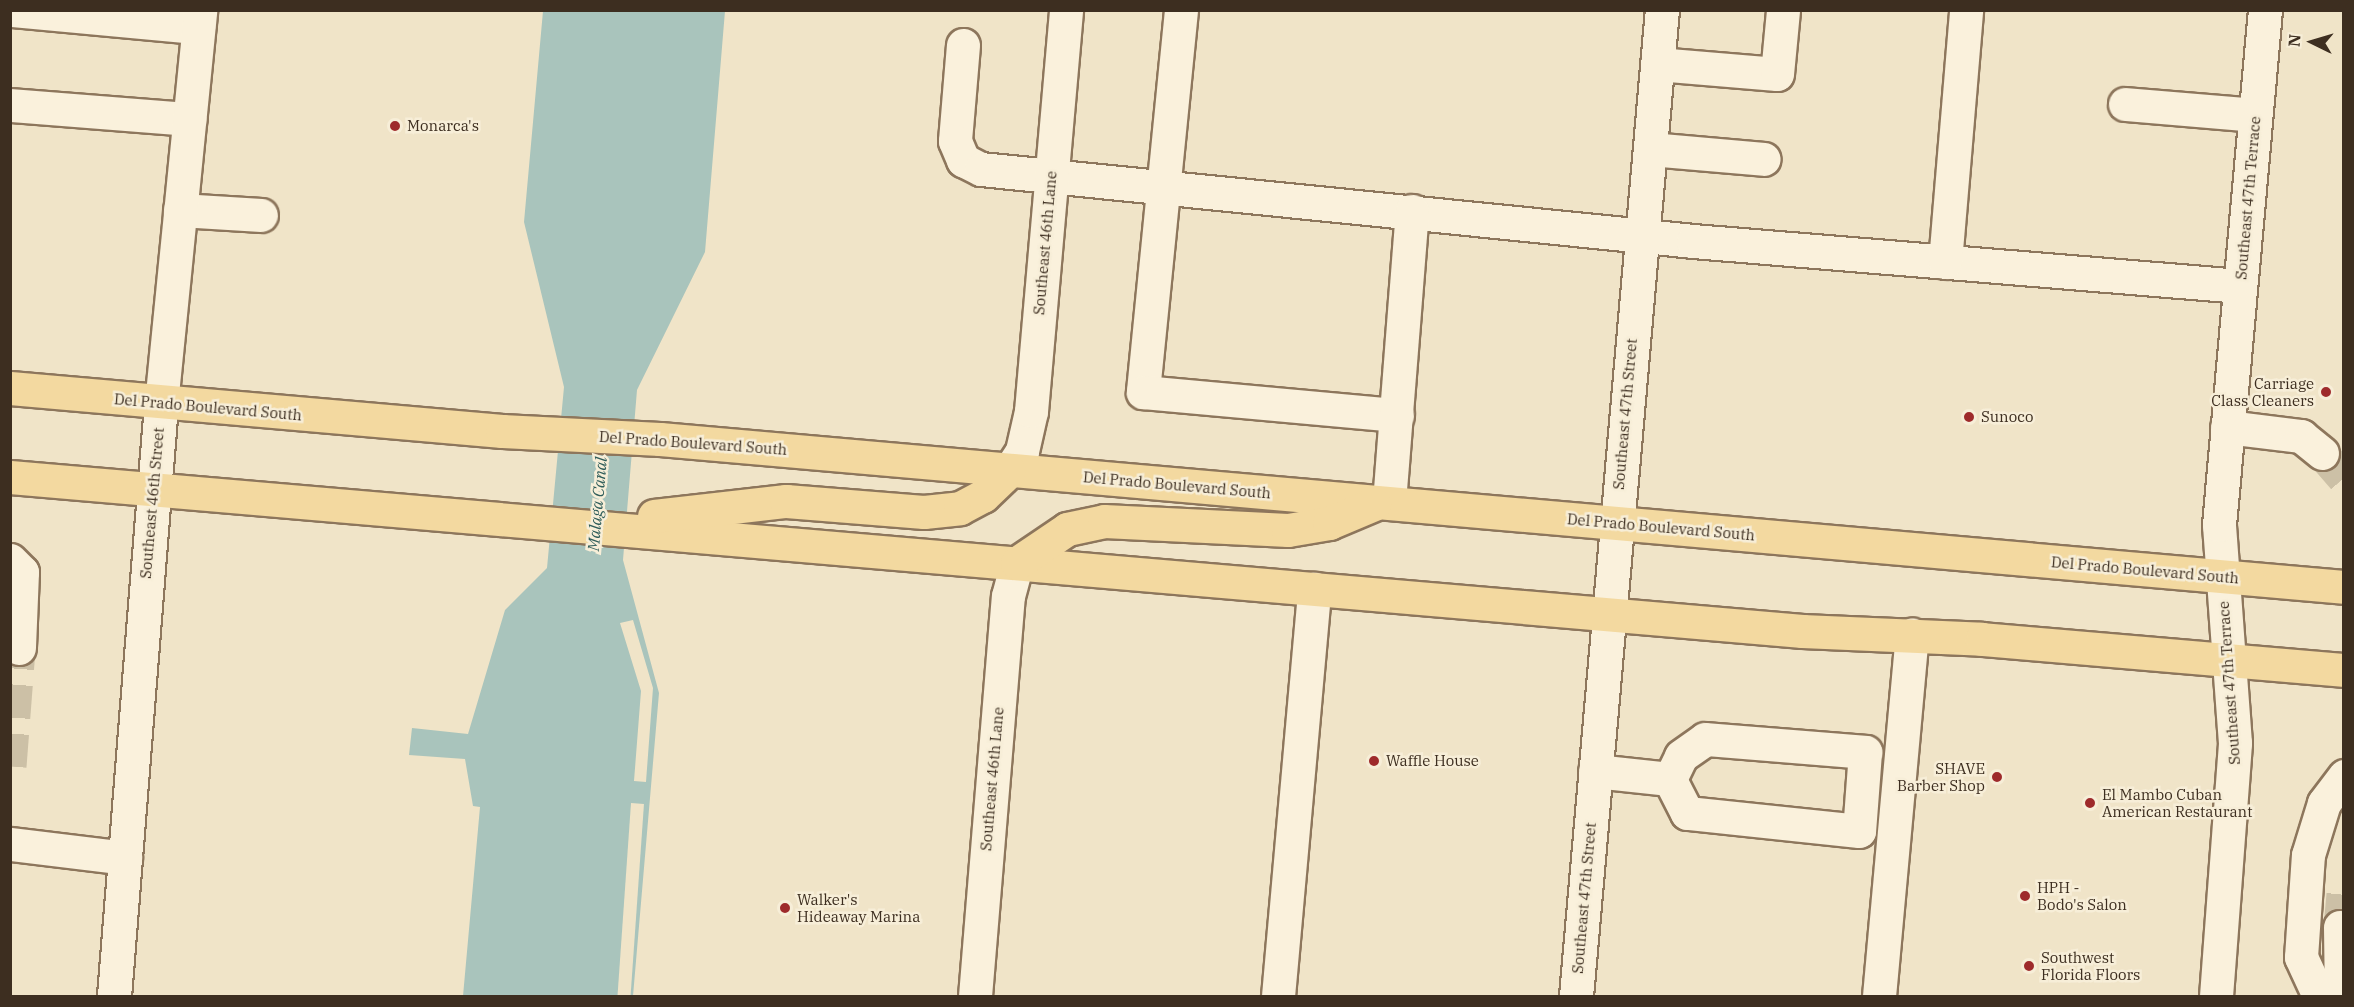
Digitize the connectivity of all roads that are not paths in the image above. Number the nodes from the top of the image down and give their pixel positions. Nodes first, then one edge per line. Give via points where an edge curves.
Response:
1 (13, 10) edge
2 (1066, 10) edge
3 (1181, 10) edge
4 (1662, 10) edge
5 (1783, 10) edge
6 (1966, 10) edge
7 (2265, 10) edge
8 (199, 19) edge
9 (963, 45) dead end
10 (1657, 64) junction
11 (2125, 104) dead end
12 (10, 105) edge
13 (2255, 115) junction
14 (189, 119) junction
15 (1650, 149) junction
16 (1764, 159) dead end
17 (1051, 176) junction
18 (1163, 186) junction
19 (180, 210) junction
20 (1412, 211) junction
21 (261, 215) dead end
22 (1642, 234) junction
23 (1945, 262) junction
24 (2240, 286) junction
25 (10, 388) edge
26 (160, 404) junction
27 (1397, 414) junction
28 (2228, 427) junction
29 (2322, 453) tunnel mouth
30 (1009, 471) junction
31 (10, 477) edge
32 (154, 489) junction
33 (1384, 502) junction
34 (1615, 522) junction
35 (656, 523) junction
36 (10, 560) edge
37 (1017, 563) junction
38 (2222, 577) junction
39 (2343, 587) edge
40 (1314, 589) junction
41 (1608, 615) junction
42 (1912, 635) junction
43 (19, 648) tunnel mouth
44 (2229, 660) junction
45 (2343, 670) edge
46 (1595, 771) junction
47 (2343, 776) edge
48 (1670, 779) junction
49 (1866, 790) junction
50 (1898, 793) junction
51 (10, 844) edge
52 (125, 858) junction
53 (2340, 927) dead end
54 (114, 996) edge
55 (975, 996) edge
56 (1278, 996) edge
57 (1576, 996) edge
58 (1879, 996) edge
59 (2216, 996) edge
60 (2319, 996) edge
61 (2341, 996) edge

1 - 8 street
2 - 17 street, Southeast 46th Lane
3 - 18 street
4 - 10 street, Southeast 47th Street
5 - 10 street via 1777,74
6 - 23 street
7 - 13 street, Southeast 47th Terrace
8 - 14 street, Southeast 46th Street
9 - 17 street via 955,141 963,160 981,169
10 - 15 street, Southeast 47th Street
11 - 13 street
12 - 14 street
13 - 24 street, Southeast 47th Terrace
14 - 19 street, Southeast 46th Street
15 - 16 street
15 - 22 street, Southeast 47th Street
17 - 18 street
17 - 30 street, Southeast 46th Lane via 1031,411 1022,451
18 - 20 street
18 - 27 street via 1143,392
19 - 21 street
19 - 26 street, Southeast 46th Street
20 - 22 street
20 - 27 street
22 - 23 street
22 - 34 street, Southeast 47th Street
23 - 24 street
24 - 28 street, Southeast 47th Terrace
25 - 26 main road, Del Prado Boulevard South
26 - 30 main road, Del Prado Boulevard South via 502,431 660,439
26 - 32 street, Southeast 46th Street
27 - 33 street
28 - 29 street via 2301,436
28 - 38 street, Southeast 47th Terrace via 2219,525
30 - 33 main road, Del Prado Boulevard South
30 - 35 main road via 983,496 960,508 924,512 786,501
31 - 32 main road
32 - 35 main road via 508,519 599,525
32 - 52 street, Southeast 46th Street
33 - 34 main road, Del Prado Boulevard South
33 - 37 main road via 1329,523 1288,530 1104,521 1067,529
34 - 38 main road, Del Prado Boulevard South
34 - 41 street, Southeast 47th Street
35 - 37 main road
36 - 43 street via 21,572
37 - 40 main road
37 - 55 street, Southeast 46th Lane via 1008,596
38 - 39 main road, Del Prado Boulevard South
38 - 44 street, Southeast 47th Terrace
40 - 41 main road
40 - 56 street
41 - 42 main road
41 - 46 street, Southeast 47th Street
42 - 44 main road
42 - 50 street
44 - 45 main road
44 - 59 street, Southeast 47th Terrace via 2235,789
46 - 48 street
46 - 57 street, Southeast 47th Street
47 - 60 street via 2321,809 2308,855 2301,957
48 - 49 street via 1687,813 1859,831
48 - 49 street via 1681,756 1705,739 1778,741 1865,752
49 - 50 street
50 - 58 street
51 - 52 street
52 - 54 street, Southeast 46th Street
53 - 61 street

